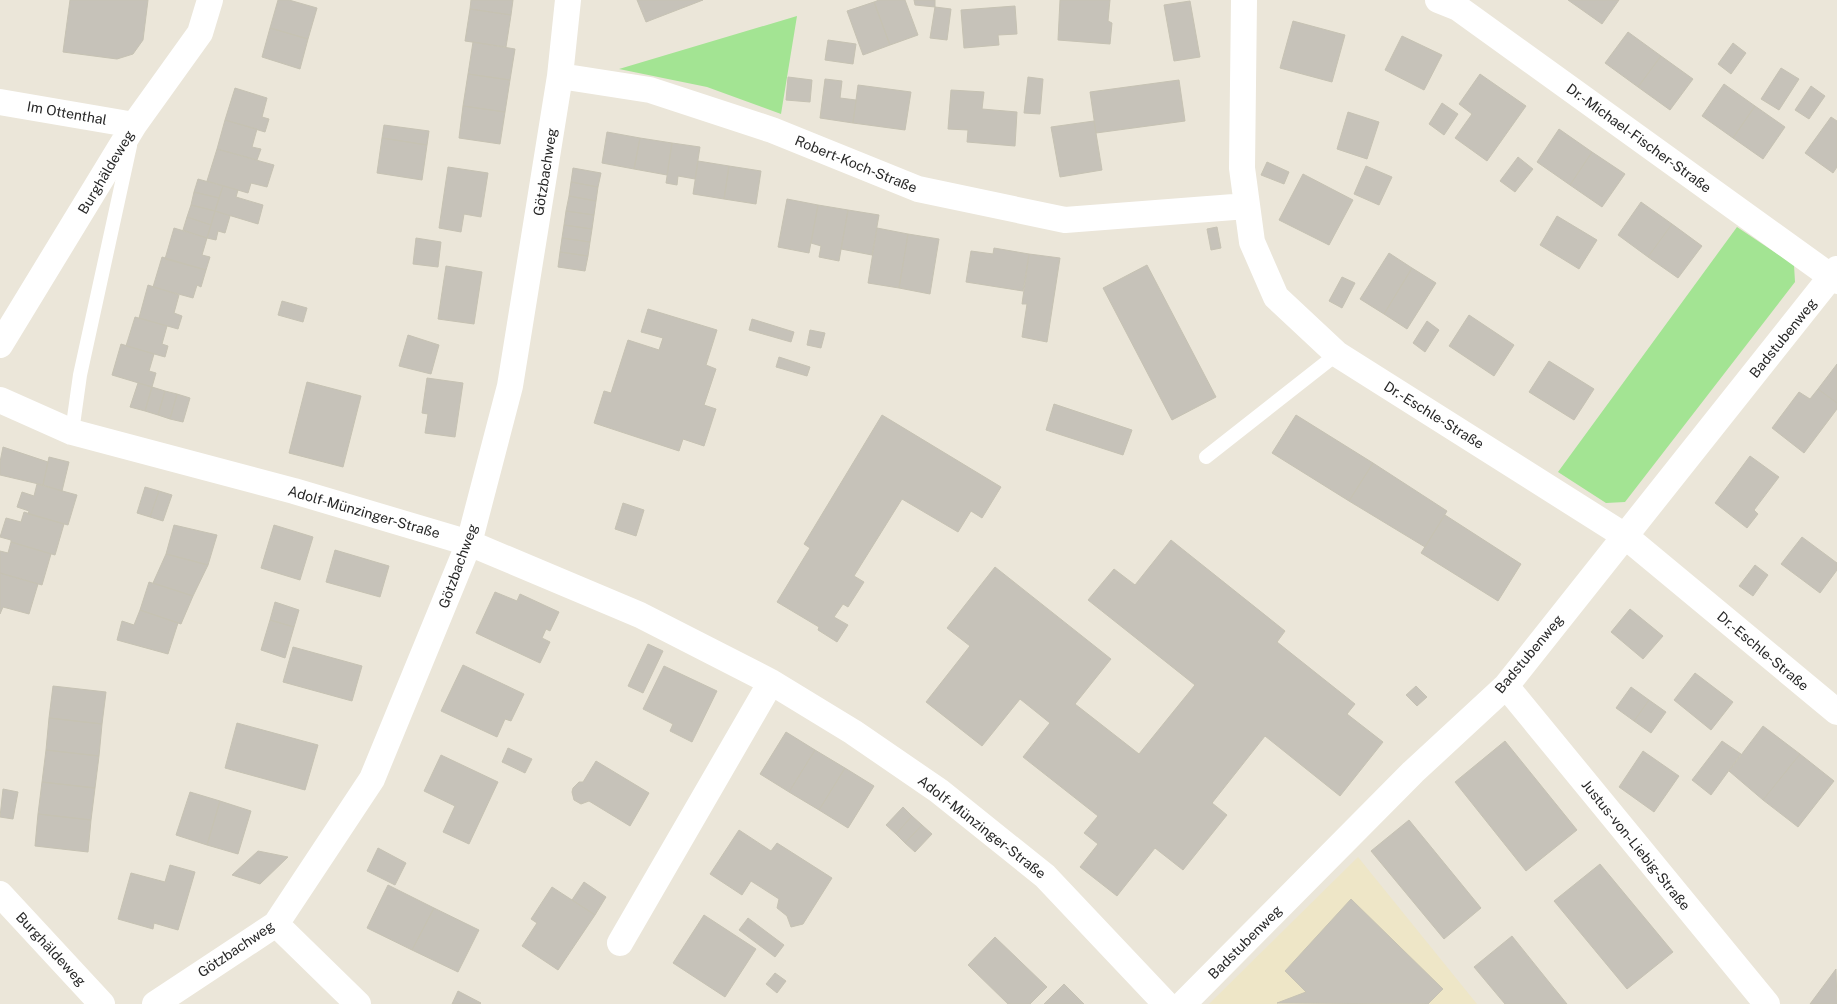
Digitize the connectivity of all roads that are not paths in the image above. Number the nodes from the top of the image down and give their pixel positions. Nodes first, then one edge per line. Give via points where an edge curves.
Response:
1 (210, 0) edge
2 (568, 0) edge
3 (1244, 0) edge
4 (1438, 0) edge
5 (560, 76) junction
6 (0, 102) edge
7 (134, 125) junction
8 (1247, 206) junction
9 (1835, 276) edge
10 (0, 345) edge
11 (1337, 354) junction
12 (0, 400) edge
13 (72, 432) junction
14 (1206, 457) dead end
15 (1625, 536) junction
16 (469, 542) junction
17 (771, 682) junction
18 (1506, 686) junction
19 (1837, 712) edge
20 (0, 894) edge
21 (276, 924) junction
22 (620, 943) dead end
23 (102, 1004) edge
24 (155, 1004) edge
25 (358, 1004) edge
26 (1166, 1004) edge
27 (1183, 1004) edge
28 (1767, 1004) edge

1 - 7 street, Burghäldeweg via 200,33
2 - 5 street, Götzbachweg
3 - 8 street, Dr.-Eschle-Straße via 1242,168
4 - 9 street, Dr.-Michael-Fischer-Straße via 1458,8
5 - 8 street, Robert-Koch-Straße via 650,90 772,130 918,189 1065,220
5 - 16 street, Götzbachweg via 510,386
6 - 7 street, Im Ottenthal
7 - 10 street, Burghäldeweg
7 - 13 lane via 80,375
8 - 11 street, Dr.-Eschle-Straße via 1252,242 1276,297
9 - 15 street, Badstubenweg
11 - 14 lane
11 - 15 street, Dr.-Eschle-Straße
12 - 13 street, Adolf-Münzinger-Straße
13 - 16 street, Adolf-Münzinger-Straße
15 - 18 street, Badstubenweg
15 - 19 street, Dr.-Eschle-Straße
16 - 17 street, Adolf-Münzinger-Straße via 640,615
16 - 21 street, Götzbachweg via 372,779
17 - 22 street
17 - 26 street, Adolf-Münzinger-Straße via 853,732 938,791 1046,876
18 - 27 street, Badstubenweg via 1413,772
18 - 28 street, Justus-von-Liebig-Straße
20 - 23 street, Burghäldeweg
21 - 24 street, Götzbachweg
21 - 25 street

